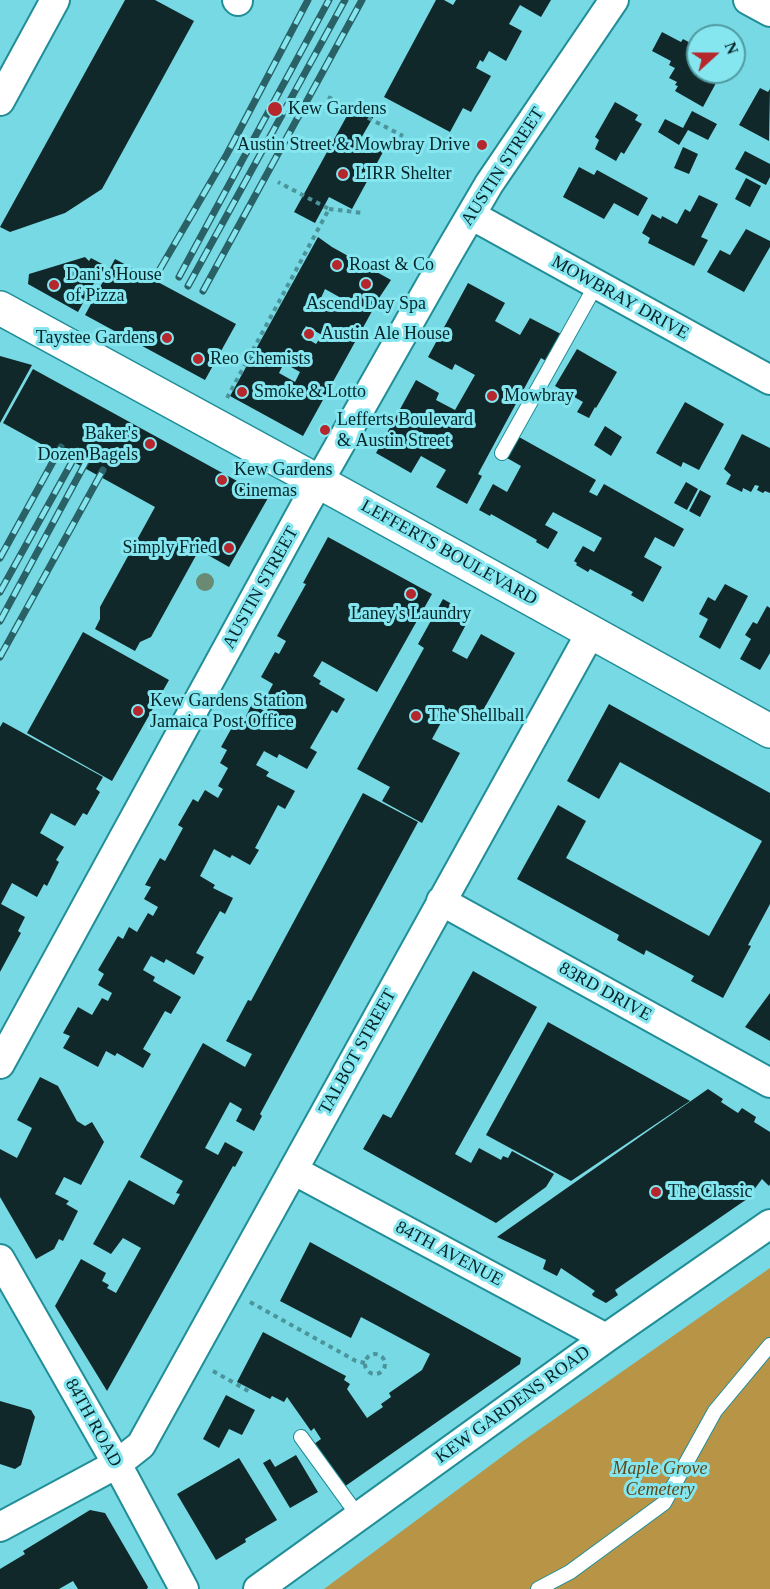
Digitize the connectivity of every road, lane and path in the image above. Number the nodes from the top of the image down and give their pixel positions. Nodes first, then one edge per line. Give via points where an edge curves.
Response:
1 (55, 0) edge
2 (614, 0) edge
3 (748, 0) edge
4 (770, 12) edge
5 (328, 97) dead end
6 (0, 101) edge
7 (403, 136) dead end
8 (278, 182) dead end
9 (329, 208) junction
10 (363, 213) dead end
11 (471, 215) junction
12 (596, 285) junction
13 (0, 308) edge
14 (770, 380) edge
15 (227, 398) dead end
16 (502, 453) dead end
17 (319, 482) junction
18 (591, 632) junction
19 (770, 731) edge
20 (441, 901) junction
21 (0, 1064) edge
22 (770, 1083) edge
23 (293, 1170) junction
24 (770, 1224) edge
25 (0, 1259) edge
26 (249, 1301) dead end
27 (606, 1338) junction
28 (770, 1345) edge
29 (365, 1363) junction
30 (212, 1370) dead end
31 (252, 1393) dead end
32 (301, 1437) dead end
33 (117, 1464) junction
34 (359, 1517) junction
35 (0, 1527) edge
36 (184, 1589) edge
37 (258, 1589) edge
38 (538, 1589) edge

1 - 6 street
2 - 11 street, AUSTIN STREET
3 - 4 street
5 - 7 path
8 - 9 path
9 - 10 path
9 - 15 path
11 - 12 street, MOWBRAY DRIVE
11 - 17 street, AUSTIN STREET
12 - 14 street, MOWBRAY DRIVE
12 - 16 lane
13 - 17 street, LEFFERTS BOULEVARD
17 - 18 street, LEFFERTS BOULEVARD
17 - 21 street, AUSTIN STREET
18 - 19 street, LEFFERTS BOULEVARD
18 - 20 street, TALBOT STREET
20 - 22 street, 83RD DRIVE
20 - 23 street, TALBOT STREET
23 - 27 street, 84TH AVENUE
23 - 33 street, TALBOT STREET via 141,1445
24 - 27 street, KEW GARDENS ROAD
25 - 33 street, 84TH ROAD
26 - 29 path
27 - 34 street, KEW GARDENS ROAD
28 - 38 lane via 715,1411 664,1503 570,1572
29 - 29 path via 376,1354 384,1366 372,1373
30 - 31 path
32 - 34 lane
33 - 35 street, TALBOT STREET
33 - 36 street, 84TH ROAD
34 - 37 street, KEW GARDENS ROAD

